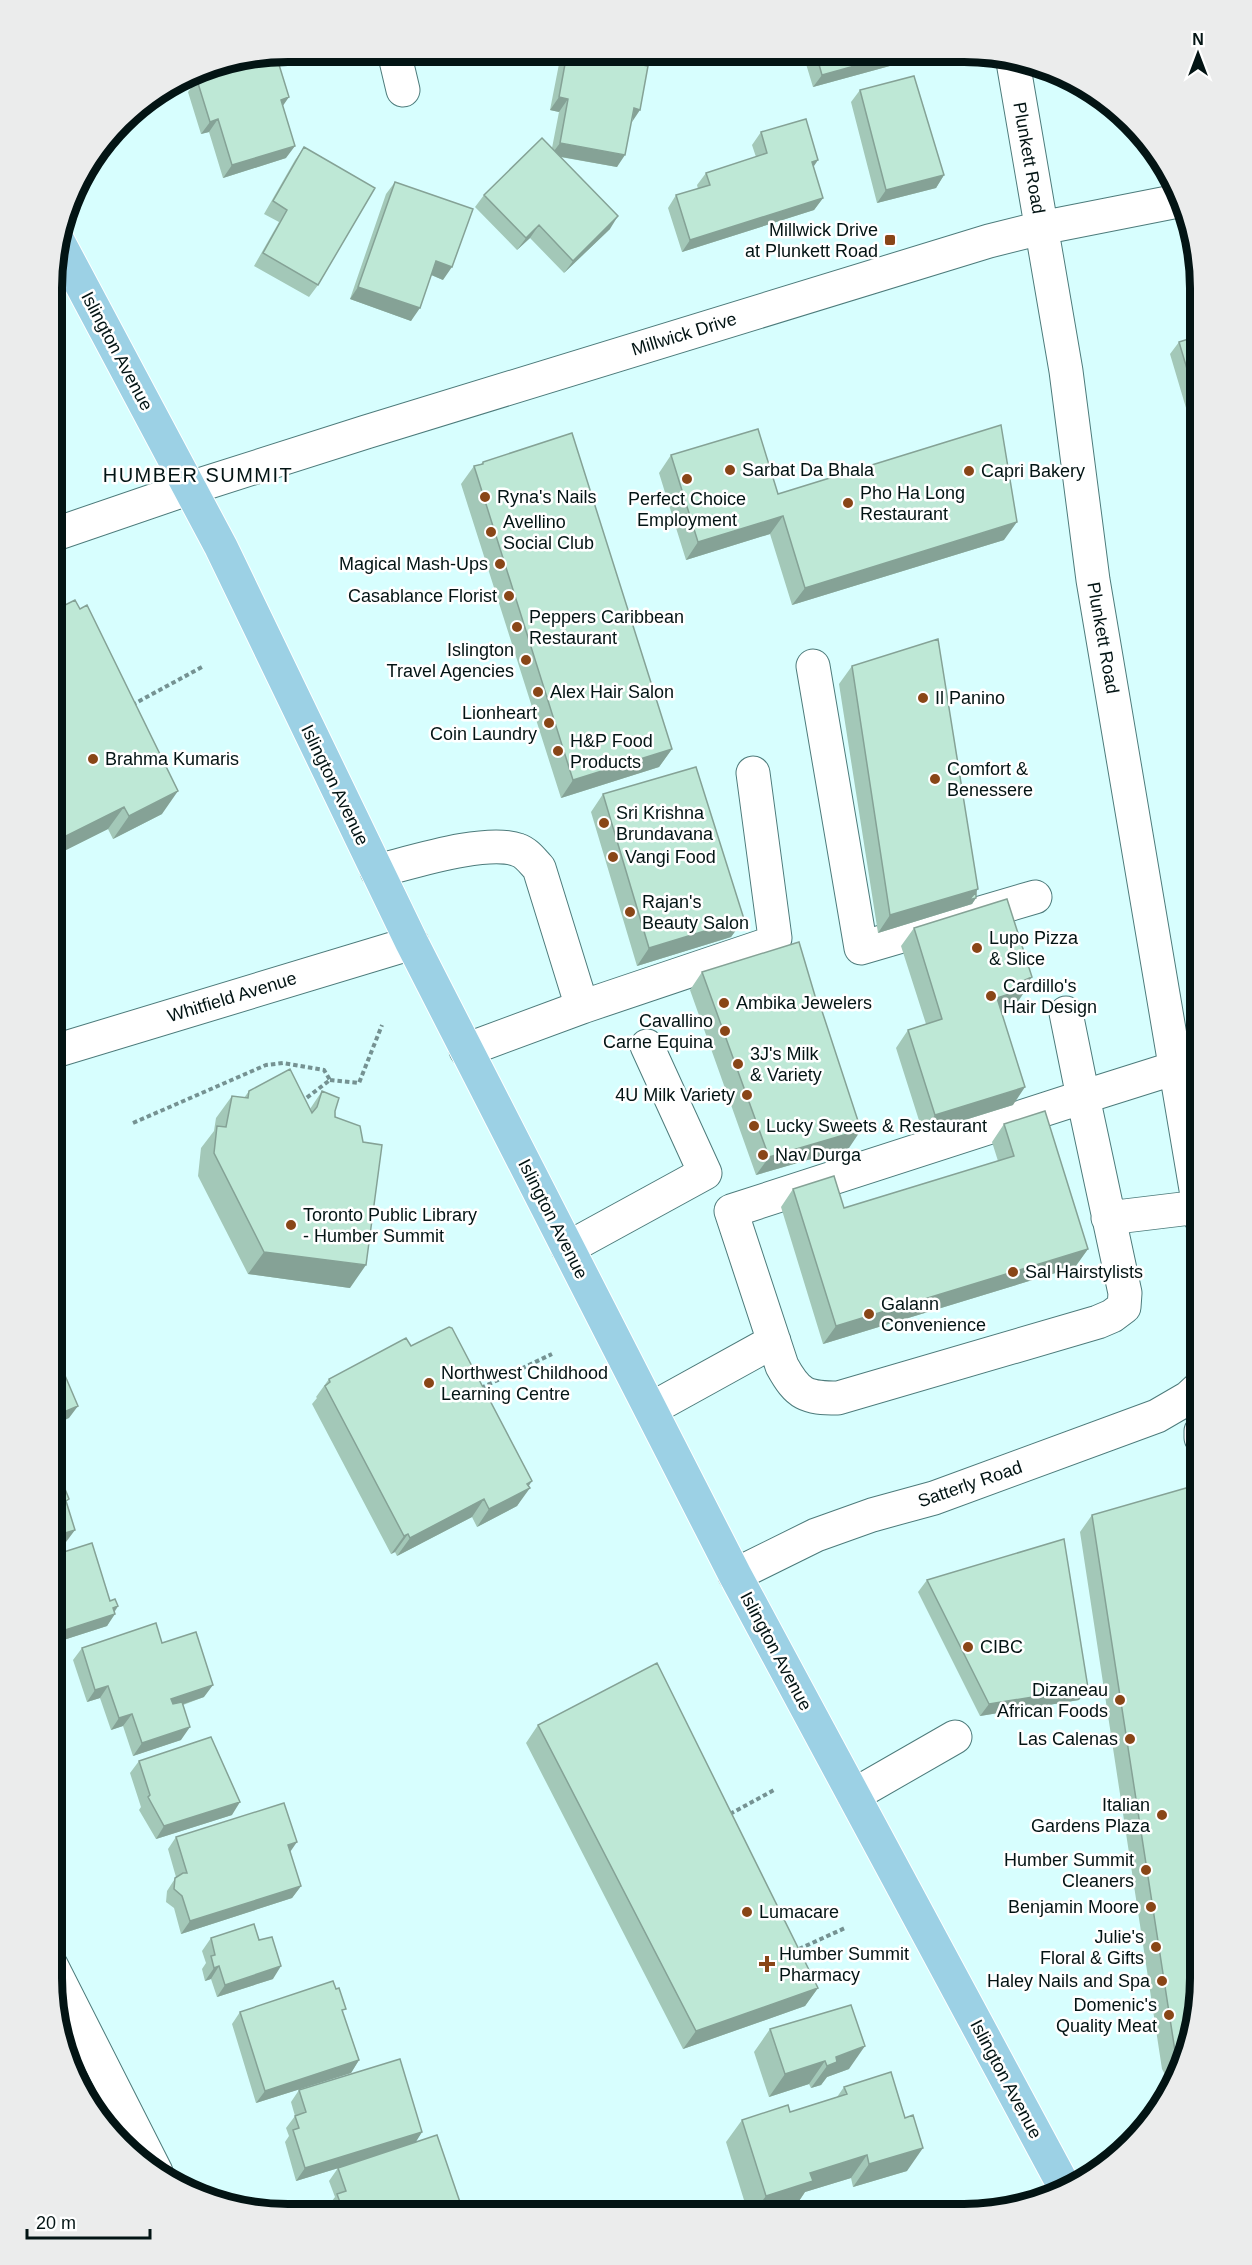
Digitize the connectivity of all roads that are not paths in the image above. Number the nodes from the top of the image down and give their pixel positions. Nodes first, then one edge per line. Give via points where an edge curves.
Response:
1 (396, 62) edge
2 (1014, 67) edge
3 (403, 90) dead end
4 (1173, 202) edge
5 (1041, 228) junction
6 (64, 252) edge
7 (190, 488) junction
8 (62, 532) edge
9 (813, 666) dead end
10 (753, 772) dead end
11 (377, 871) junction
12 (1035, 897) dead end
13 (412, 943) junction
14 (582, 1007) junction
15 (1066, 1013) dead end
16 (647, 1046) dead end
17 (62, 1049) edge
18 (466, 1050) junction
19 (1175, 1068) junction
20 (1083, 1097) junction
21 (1190, 1155) edge
22 (1190, 1214) edge
23 (1108, 1218) junction
24 (568, 1248) junction
25 (774, 1341) junction
26 (1190, 1396) edge
27 (651, 1409) junction
28 (735, 1575) junction
29 (955, 1737) dead end
30 (854, 1795) junction
31 (62, 1987) edge
32 (147, 2155) edge
33 (1062, 2181) edge

1 - 3 street
2 - 5 street, Plunkett Road
4 - 5 street, Millwick Drive
5 - 7 street, Millwick Drive via 843,285
5 - 19 street, Plunkett Road via 1066,371 1093,580
6 - 7 main road, Islington Avenue
7 - 8 street, Millwick Drive
7 - 11 main road, Islington Avenue
9 - 12 street via 861,948
10 - 14 street via 776,938 770,944
11 - 13 main road, Islington Avenue
11 - 14 street via 473,849 518,850 539,868
13 - 17 street, Whitfield Avenue
13 - 18 main road, Islington Avenue
14 - 18 street
15 - 20 street
16 - 24 street via 705,1173
18 - 24 main road, Islington Avenue
19 - 20 street
19 - 21 street, Plunkett Road
20 - 23 street
20 - 25 street via 731,1211
22 - 23 street
23 - 25 street via 1125,1293 1124,1306 1098,1322 838,1398 803,1394 791,1383
24 - 27 main road, Islington Avenue
25 - 27 street
26 - 28 street, Satterly Road via 1157,1416 934,1498 816,1535
27 - 28 main road, Islington Avenue
28 - 30 main road, Islington Avenue
29 - 30 street
30 - 33 main road, Islington Avenue
31 - 32 street

